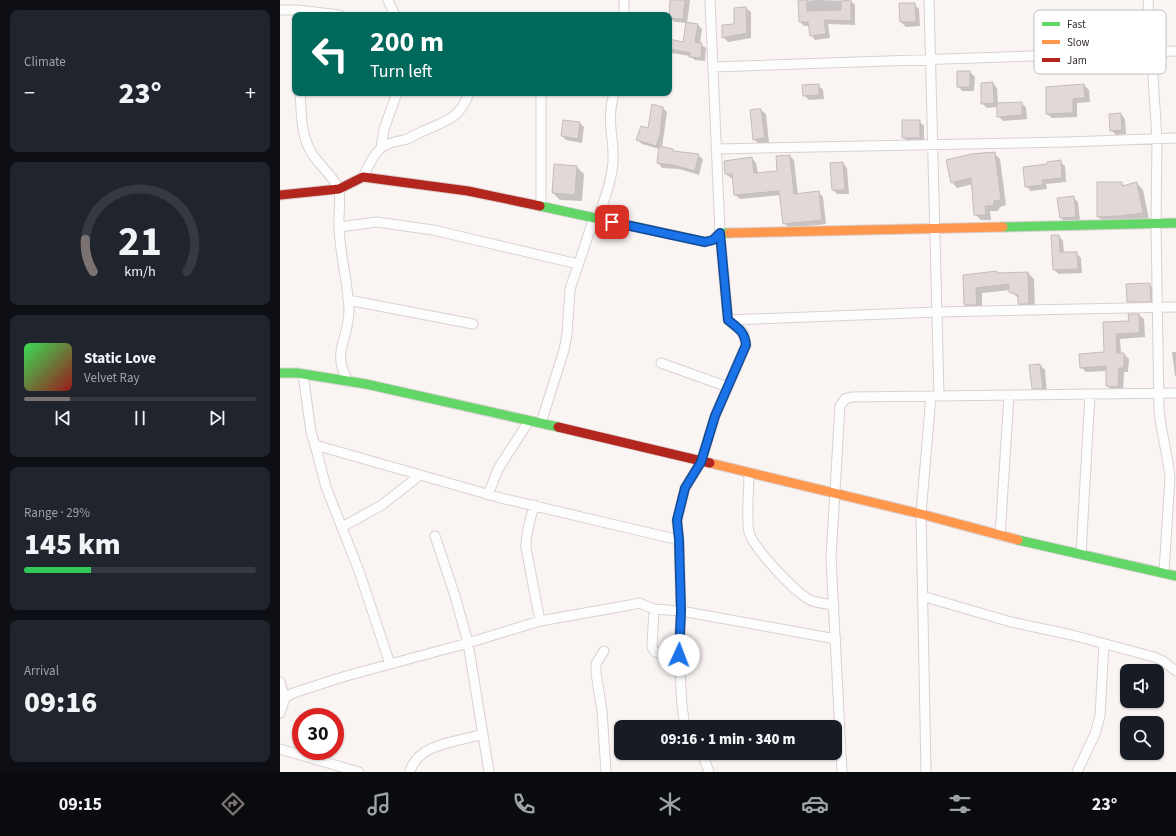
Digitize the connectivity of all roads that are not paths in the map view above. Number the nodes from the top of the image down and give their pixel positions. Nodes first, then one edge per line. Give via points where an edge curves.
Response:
1 (388, 0) edge
2 (624, 0) edge
3 (710, 0) edge
4 (929, 0) edge
5 (1148, 0) edge
6 (280, 10) edge
7 (1149, 10) edge
8 (295, 12) edge
9 (394, 12) edge
10 (624, 12) edge
11 (1166, 51) edge
12 (1176, 51) edge
13 (1034, 56) edge
14 (931, 59) junction
15 (713, 67) junction
16 (1153, 74) edge
17 (300, 96) edge
18 (395, 96) edge
19 (468, 96) edge
20 (541, 96) edge
21 (613, 96) edge
22 (1176, 138) edge
23 (1157, 139) junction
24 (933, 145) junction
25 (381, 148) junction
26 (716, 149) junction
27 (363, 177) junction
28 (339, 189) junction
29 (280, 195) edge
30 (541, 206) junction
31 (596, 218) junction
32 (1176, 223) edge
33 (1156, 224) junction
34 (339, 227) junction
35 (936, 229) junction
36 (720, 233) junction
37 (578, 264) junction
38 (348, 300) junction
39 (1158, 306) junction
40 (1176, 307) edge
41 (937, 312) junction
42 (728, 320) junction
43 (473, 324) dead end
44 (661, 363) dead end
45 (280, 373) edge
46 (303, 374) junction
47 (349, 382) junction
48 (728, 387) junction
49 (1160, 393) junction
50 (1176, 393) edge
51 (1090, 394) junction
52 (1009, 395) junction
53 (935, 396) junction
54 (530, 421) junction
55 (541, 423) junction
56 (315, 446) junction
57 (701, 462) junction
58 (750, 473) junction
59 (420, 475) junction
60 (836, 493) junction
61 (488, 495) junction
62 (534, 505) junction
63 (921, 514) junction
64 (342, 527) junction
65 (435, 536) dead end
66 (1000, 536) junction
67 (679, 540) junction
68 (1081, 554) junction
69 (1164, 572) junction
70 (1176, 576) edge
71 (922, 596) junction
72 (834, 605) junction
73 (654, 609) junction
74 (681, 611) junction
75 (540, 621) junction
76 (836, 639) junction
77 (468, 643) junction
78 (1104, 644) junction
79 (604, 651) dead end
80 (679, 655) junction
81 (390, 664) junction
82 (1176, 671) edge
83 (280, 682) edge
84 (285, 698) junction
85 (280, 713) edge
86 (684, 720) edge
87 (483, 734) junction
88 (280, 749) edge
89 (705, 760) edge
90 (359, 772) edge
91 (410, 772) edge
92 (489, 772) edge
93 (606, 772) edge
94 (709, 772) edge
95 (842, 772) edge
96 (926, 772) edge
97 (1077, 772) edge

1 - 9 street
2 - 10 street
3 - 15 street
4 - 14 street
5 - 7 street
6 - 8 street
11 - 12 street
13 - 14 street
14 - 15 street
14 - 24 street
15 - 26 street
16 - 23 street
17 - 28 street via 303,133 312,153
18 - 25 street via 384,129
19 - 25 street via 461,109 446,123
20 - 30 street
21 - 31 street via 609,116 612,175
22 - 23 street
23 - 24 street
23 - 33 street
24 - 26 street
24 - 35 street
25 - 27 street
26 - 36 street
27 - 28 street
27 - 30 street via 468,191
28 - 29 street
28 - 34 street
30 - 31 street
31 - 36 street via 705,242 713,240
31 - 37 street
32 - 33 street
33 - 35 street
33 - 39 street
34 - 37 street via 377,222 433,230
34 - 38 street
35 - 36 street
35 - 41 street
36 - 42 street
37 - 55 street via 570,289 564,350
38 - 43 street
38 - 47 street via 348,327 340,361 342,372
39 - 40 street
39 - 41 street
39 - 49 street
41 - 42 street
41 - 53 street
42 - 48 street via 743,332 746,345
44 - 48 street
45 - 46 street
46 - 47 street
46 - 56 street
47 - 54 street
48 - 57 street via 715,416
49 - 50 street
49 - 51 street
49 - 69 street via 1160,429 1170,478
51 - 52 street
51 - 68 street
52 - 53 street
52 - 66 street
53 - 60 street via 851,397 842,402
53 - 63 street
54 - 55 street
54 - 61 street via 498,469
55 - 57 street
56 - 59 street
56 - 64 street via 326,487
57 - 58 street
57 - 67 street via 685,488 677,520
58 - 60 street
58 - 72 street via 749,530 757,548 791,584 811,600
59 - 61 street
59 - 64 street via 382,505
60 - 63 street
60 - 72 street via 832,558
61 - 62 street
62 - 67 street
62 - 75 street via 526,548
63 - 66 street
63 - 71 street
64 - 81 street
65 - 77 street
66 - 68 street
67 - 74 street
68 - 69 street
69 - 70 street
71 - 78 street via 1011,622
71 - 96 street
72 - 76 street
73 - 74 street
73 - 75 street via 639,604
73 - 80 street via 654,652 668,656
74 - 76 street
74 - 80 street
75 - 77 street
76 - 95 street
77 - 81 street
77 - 87 street
78 - 82 street via 1154,657
78 - 97 street via 1100,716 1095,734
79 - 93 street via 596,668
80 - 86 street
81 - 84 street via 293,693
83 - 84 street
84 - 85 street
87 - 91 street via 432,748 417,757
87 - 92 street
88 - 90 street
89 - 94 street

